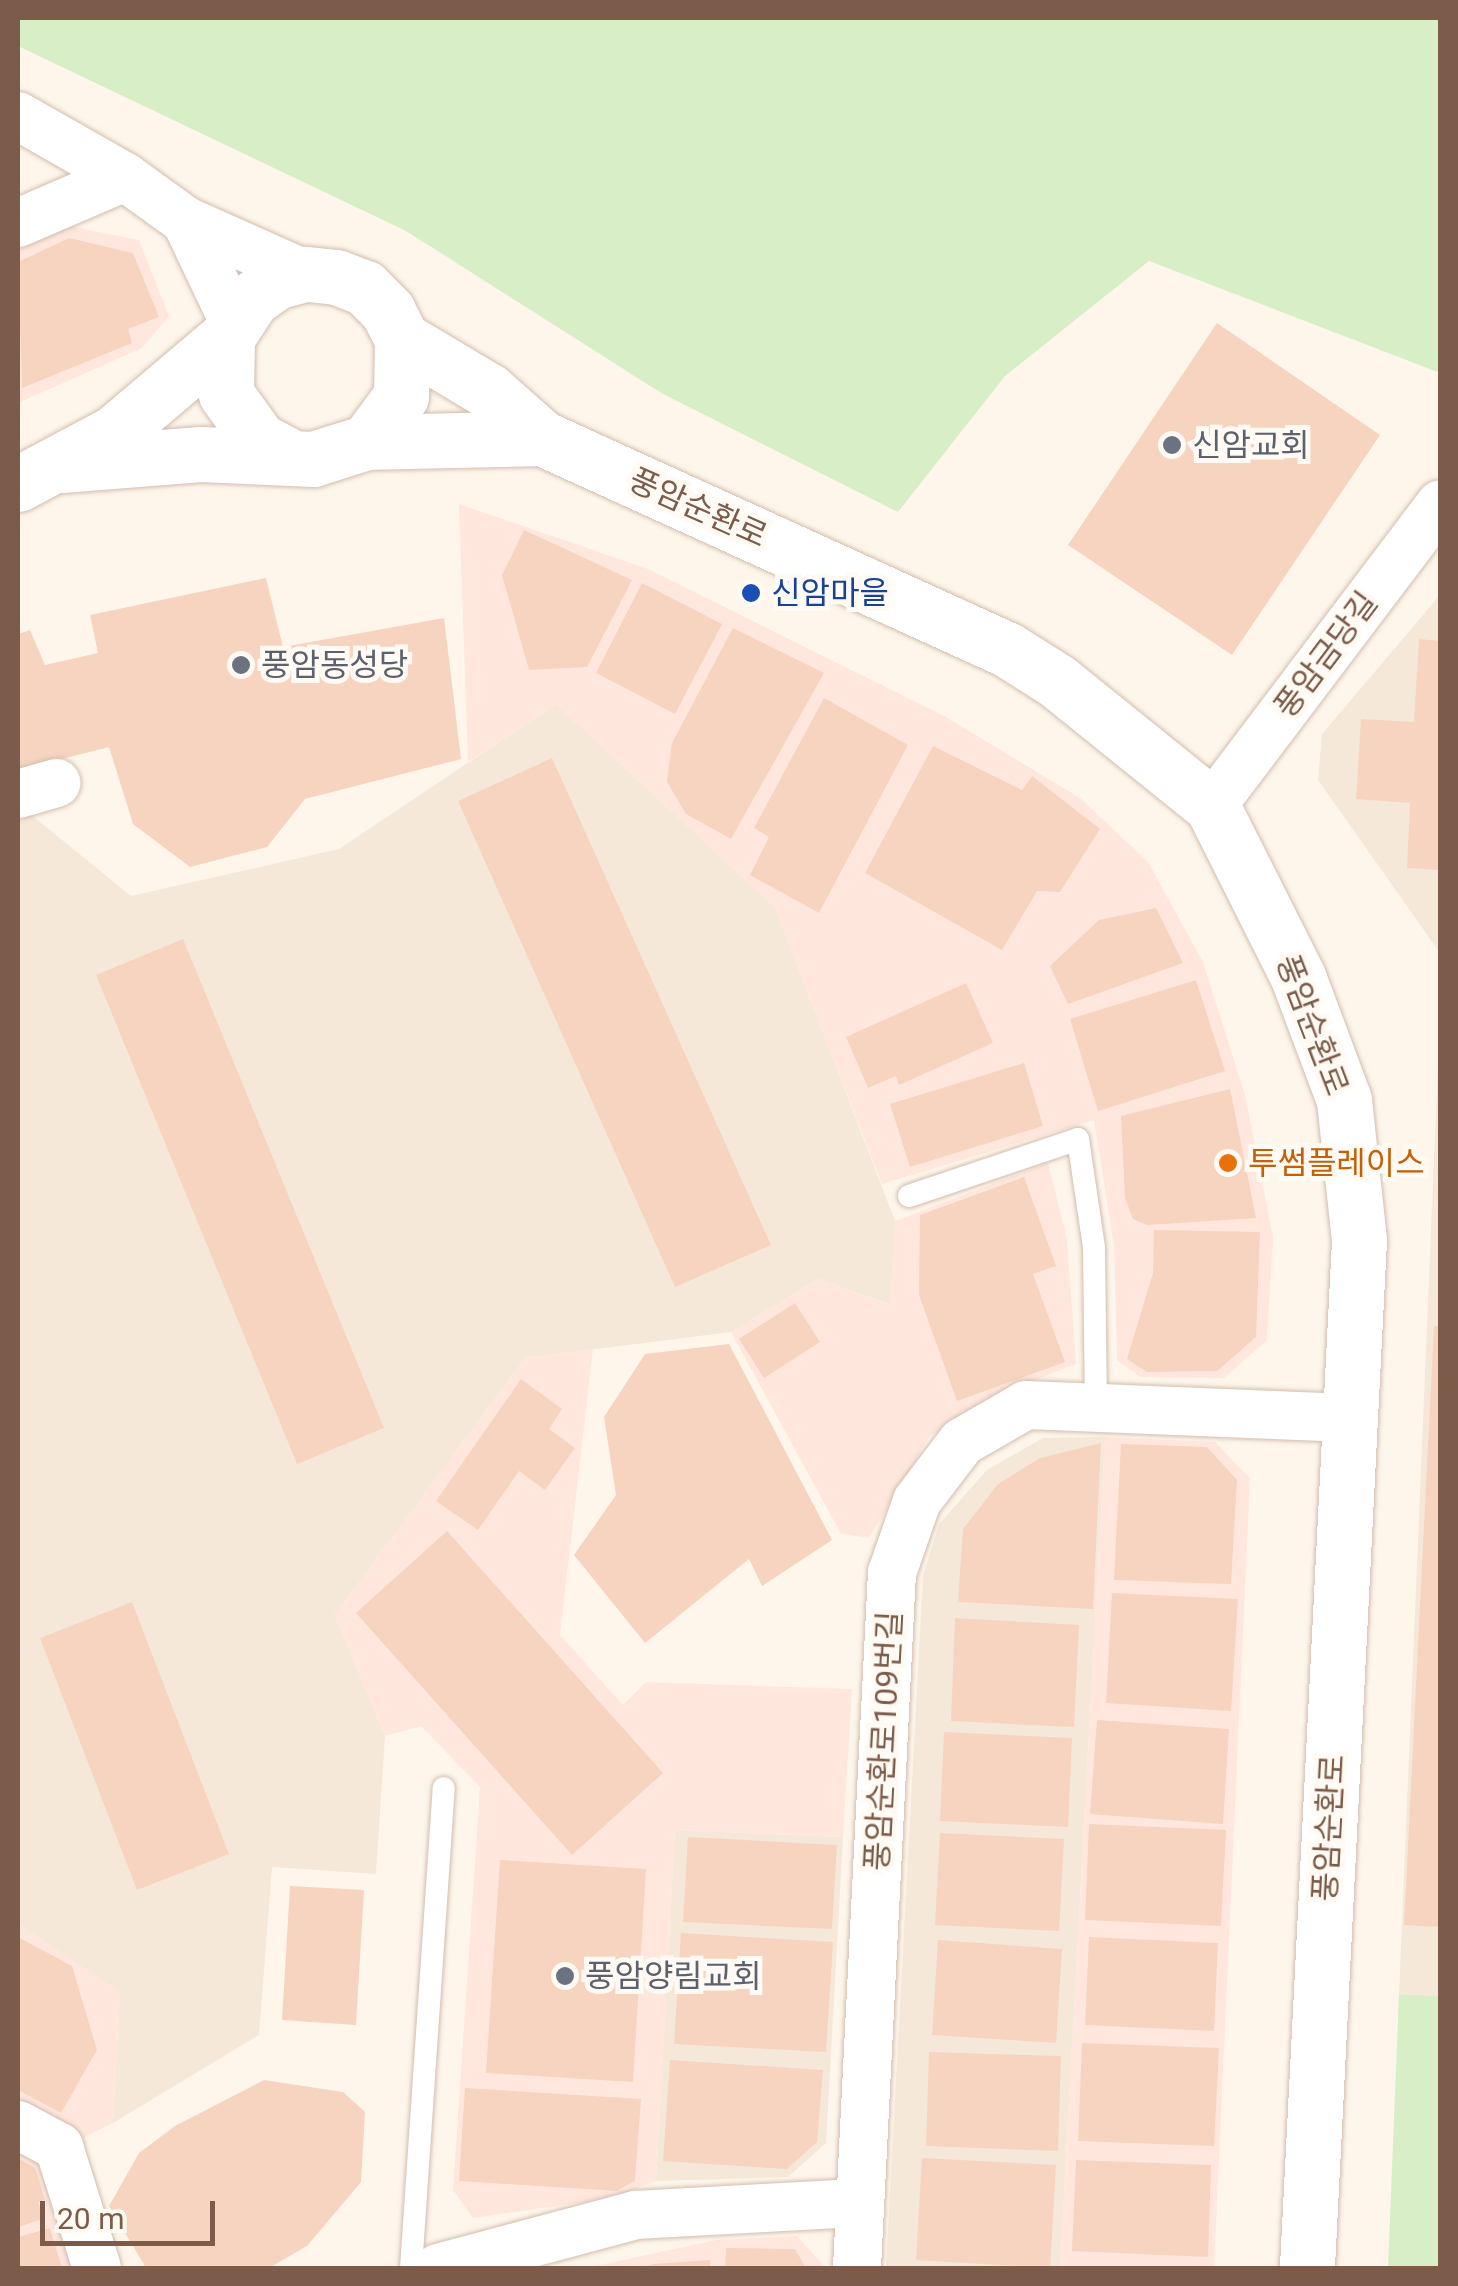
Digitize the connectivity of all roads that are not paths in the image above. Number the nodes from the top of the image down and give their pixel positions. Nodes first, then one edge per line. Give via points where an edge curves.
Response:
1 (18, 116) edge
2 (125, 177) junction
3 (186, 221) junction
4 (18, 223) edge
5 (305, 274) junction
6 (230, 329) junction
7 (402, 339) junction
8 (542, 438) junction
9 (368, 442) junction
10 (285, 454) junction
11 (39, 474) edge
12 (1440, 504) edge
13 (1212, 806) junction
14 (909, 1196) dead end
15 (1096, 1403) junction
16 (1350, 1418) junction
17 (444, 1788) dead end
18 (18, 2124) edge
19 (860, 2203) junction
20 (97, 2268) edge
21 (411, 2268) edge
22 (438, 2268) edge
23 (857, 2268) edge
24 (1306, 2268) edge

1 - 2 street
2 - 3 street
2 - 4 street
3 - 5 street
3 - 6 street
5 - 6 street, 풍암순환로 via 276,282
5 - 7 street, 풍암순환로 via 365,288 388,310
6 - 10 street via 226,394 259,440
6 - 11 street, 풍암순환로 via 114,433
7 - 8 street, 풍암순환로 via 488,390
7 - 9 street via 401,396
8 - 9 street, 풍암순환로
8 - 13 street, 풍암순환로 via 1008,650 1057,681
9 - 10 street, 풍암순환로 via 313,458
10 - 11 street, 풍암순환로
12 - 13 street, 풍암금당길
13 - 16 street, 풍암순환로 via 1298,977 1344,1100 1359,1240
14 - 15 lane via 1078,1139 1094,1248
15 - 16 street, 풍암순환로109번길
15 - 19 street, 풍암순환로109번길 via 1026,1405 962,1442 916,1501 892,1573
16 - 24 street, 풍암순환로
17 - 21 lane
18 - 20 street via 59,2147
19 - 22 street via 636,2215
19 - 23 street, 풍암순환로109번길

